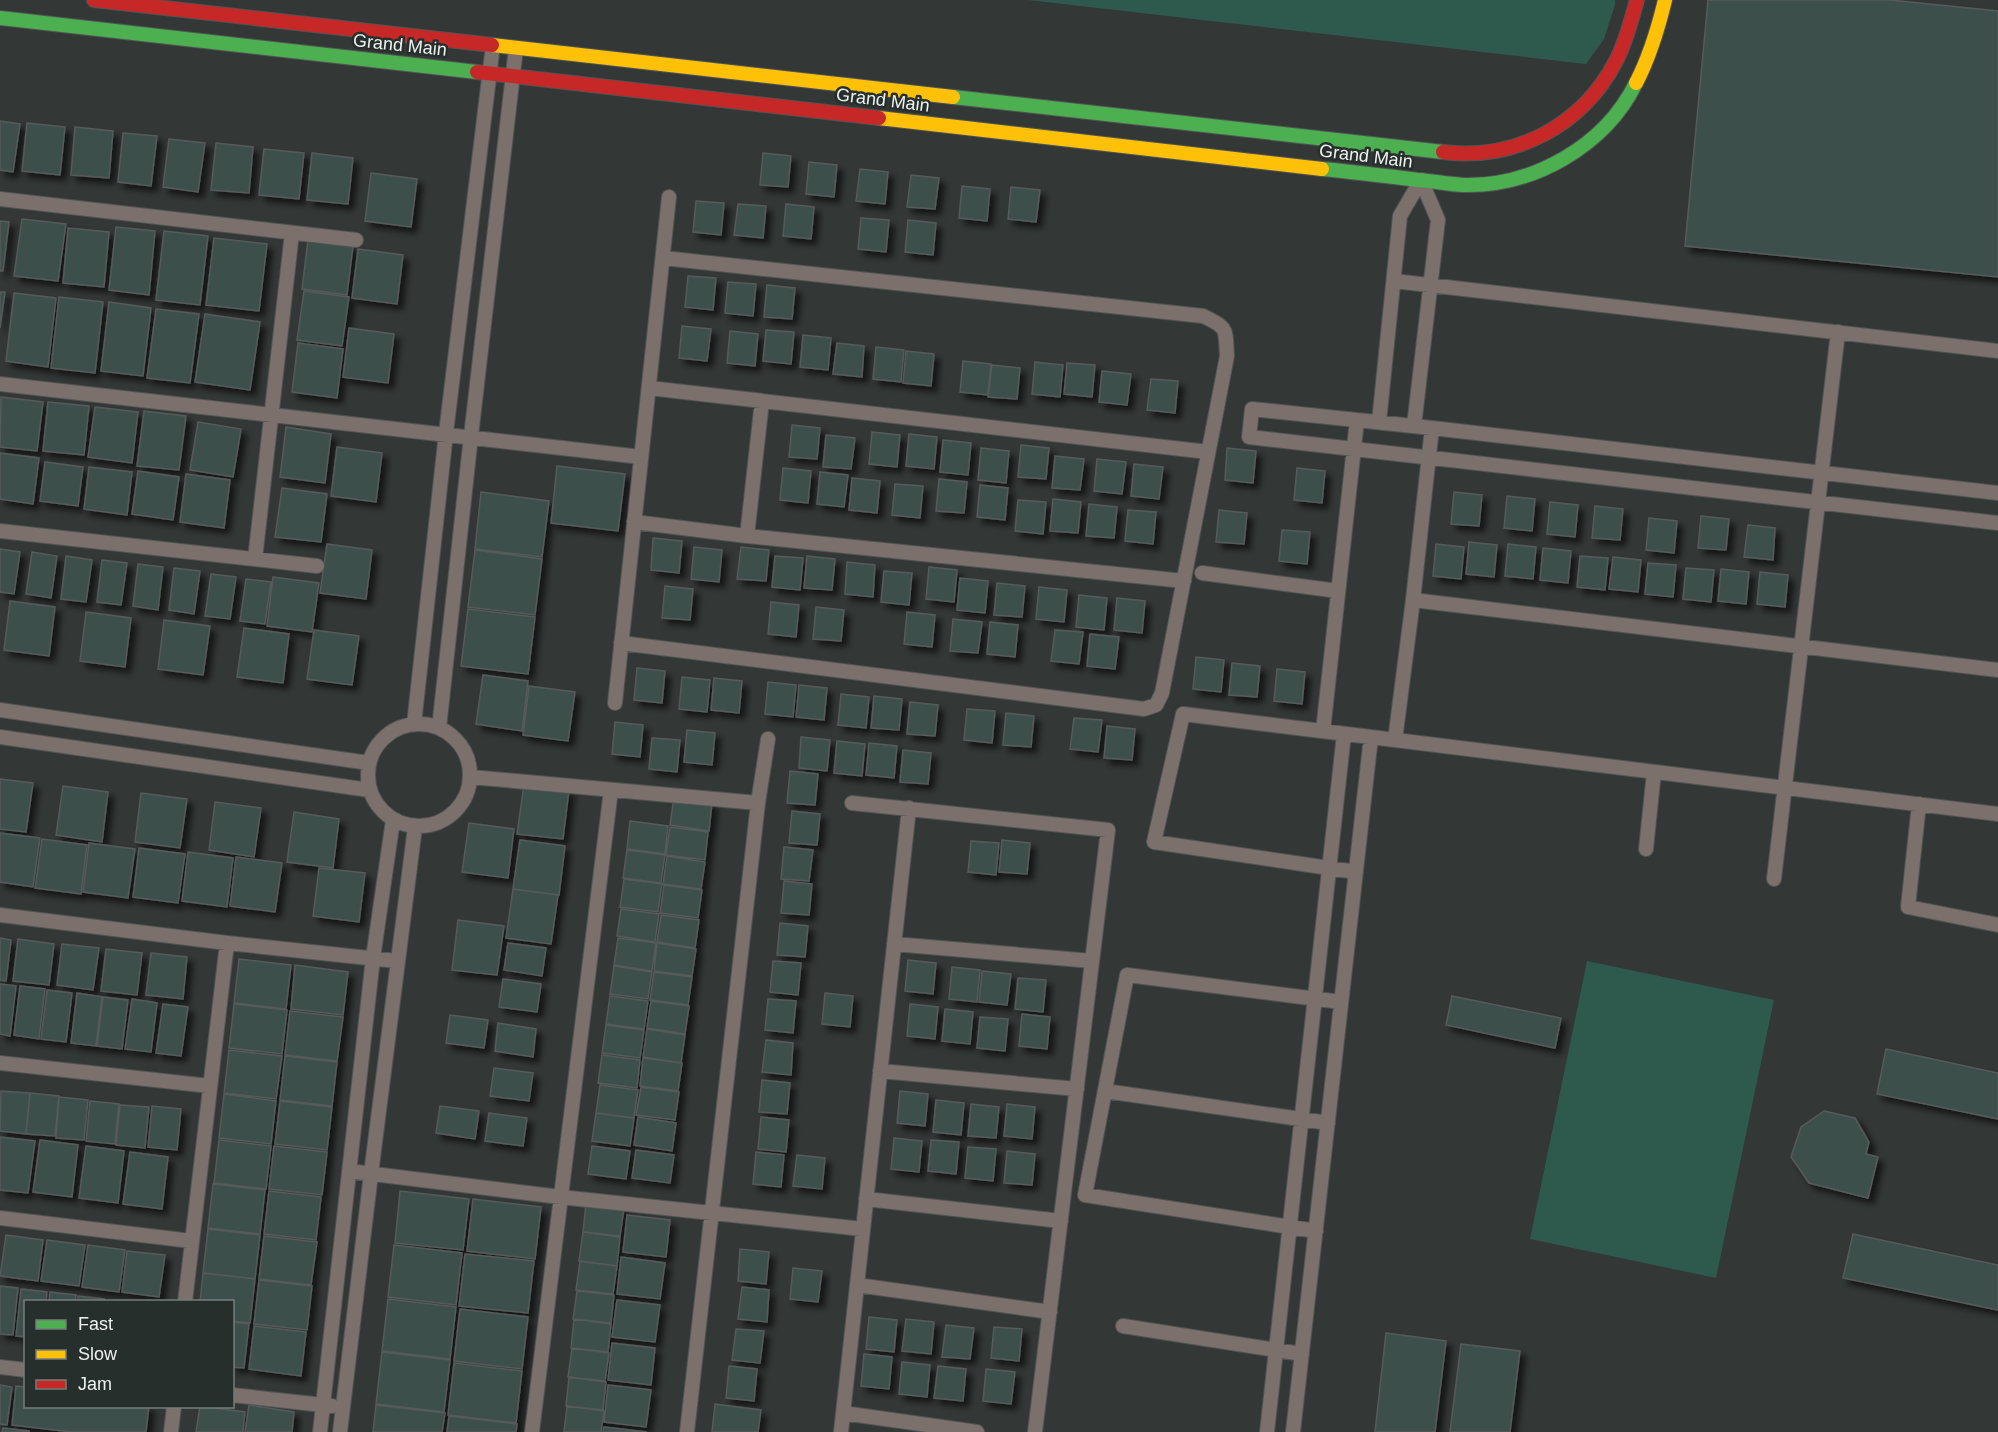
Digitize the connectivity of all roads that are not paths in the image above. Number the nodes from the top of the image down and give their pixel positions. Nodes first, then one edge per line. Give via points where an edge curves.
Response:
1 (94, 0) edge
2 (1637, 0) edge
3 (1665, 0) edge
4 (0, 18) edge
5 (493, 45) junction
6 (516, 48) junction
7 (489, 73) junction
8 (513, 76) junction
9 (478, 164) junction
10 (1423, 165) junction
11 (502, 166) junction
12 (669, 197) dead end
13 (0, 199) edge
14 (292, 233) junction
15 (356, 240) dead end
16 (663, 258) junction
17 (1394, 281) junction
18 (1430, 285) junction
19 (1838, 332) junction
20 (1998, 351) edge
21 (0, 384) edge
22 (649, 388) junction
23 (762, 401) junction
24 (271, 416) junction
25 (1357, 420) junction
26 (1379, 422) junction
27 (1414, 426) junction
28 (1432, 428) junction
29 (446, 433) junction
30 (471, 436) junction
31 (1354, 449) junction
32 (1208, 452) junction
33 (641, 457) junction
34 (1429, 457) junction
35 (1822, 473) junction
36 (1998, 493) edge
37 (1819, 503) junction
38 (634, 522) junction
39 (1998, 523) edge
40 (0, 531) edge
41 (747, 536) junction
42 (255, 559) junction
43 (317, 566) dead end
44 (1202, 573) dead end
45 (1184, 581) junction
46 (1338, 591) junction
47 (1413, 600) junction
48 (621, 643) junction
49 (1802, 646) junction
50 (1998, 670) edge
51 (615, 703) dead end
52 (0, 710) edge
53 (414, 724) junction
54 (439, 728) junction
55 (1323, 731) junction
56 (1344, 734) junction
57 (0, 737) edge
58 (1371, 737) junction
59 (768, 739) dead end
60 (1395, 740) junction
61 (369, 763) junction
62 (1654, 772) junction
63 (471, 777) junction
64 (1785, 787) junction
65 (369, 790) junction
66 (611, 790) junction
67 (758, 803) junction
68 (852, 803) dead end
69 (1919, 804) junction
70 (909, 808) junction
71 (1998, 814) edge
72 (393, 820) junction
73 (415, 827) junction
74 (1646, 849) dead end
75 (1329, 868) junction
76 (1356, 872) junction
77 (1774, 879) dead end
78 (0, 915) edge
79 (1998, 925) edge
80 (226, 943) junction
81 (894, 944) junction
82 (373, 958) junction
83 (397, 961) junction
84 (1092, 961) junction
85 (1315, 999) junction
86 (1341, 1002) junction
87 (0, 1063) edge
88 (880, 1071) junction
89 (210, 1086) junction
90 (1077, 1089) junction
91 (1105, 1091) junction
92 (1301, 1119) junction
93 (1328, 1123) junction
94 (349, 1171) junction
95 (370, 1174) junction
96 (560, 1197) junction
97 (866, 1199) junction
98 (712, 1213) junction
99 (0, 1218) edge
100 (1061, 1221) junction
101 (1289, 1227) junction
102 (863, 1229) junction
103 (1316, 1231) junction
104 (191, 1241) junction
105 (857, 1285) junction
106 (185, 1300) edge
107 (1050, 1312) junction
108 (1123, 1326) dead end
109 (1276, 1350) junction
110 (1302, 1354) junction
111 (0, 1367) edge
112 (24, 1370) edge
113 (234, 1395) edge
114 (323, 1404) junction
115 (343, 1407) junction
116 (174, 1408) edge
117 (843, 1413) junction
118 (171, 1432) edge
119 (320, 1432) edge
120 (340, 1432) edge
121 (532, 1432) edge
122 (687, 1432) edge
123 (841, 1432) edge
124 (977, 1432) edge
125 (1035, 1432) edge
126 (1267, 1432) edge
127 (1293, 1432) edge

1 - 5 street, Grand Main
2 - 10 street, Grand Main via 1618,58 1606,80 1563,124 1518,147
3 - 10 street, Grand Main via 1659,29 1635,89 1615,117 1569,158 1503,182 1464,185
4 - 7 street, Grand Main
5 - 6 street, Grand Main
5 - 7 street
6 - 8 street
6 - 10 street, Grand Main
7 - 8 street, Grand Main
7 - 9 street
8 - 10 street, Grand Main
8 - 11 street
9 - 11 street
9 - 29 street
10 - 17 street via 1400,216
10 - 18 street via 1438,220
11 - 30 street
12 - 16 street
13 - 14 street
14 - 15 street
14 - 24 street
16 - 22 street
16 - 32 street via 1203,316 1221,324 1227,356
17 - 18 street
17 - 26 street
18 - 19 street
18 - 27 street
19 - 20 street
19 - 35 street
21 - 24 street
22 - 23 street
22 - 33 street
23 - 32 street
23 - 41 street
24 - 29 street
24 - 42 street
25 - 26 street
25 - 31 street
25 - 31 street via 1251,409 1249,436
26 - 27 street
27 - 28 street
28 - 34 street
28 - 35 street
29 - 30 street
29 - 53 street
30 - 33 street
30 - 54 street
31 - 34 street
31 - 46 street
32 - 45 street
33 - 38 street
34 - 37 street
34 - 47 street
35 - 36 street
35 - 37 street
37 - 39 street
37 - 49 street
38 - 41 street
38 - 48 street
40 - 42 street
41 - 45 street
42 - 43 street
44 - 46 street
45 - 48 street via 1162,693 1156,705 1144,709
46 - 55 street
47 - 49 street
47 - 60 street
48 - 51 street
49 - 50 street
49 - 64 street
52 - 61 street
53 - 54 street
53 - 61 street via 385,736
54 - 63 street via 454,737 464,751
55 - 56 street
55 - 75 street via 1183,714 1154,842
56 - 58 street
56 - 75 street
57 - 65 street
58 - 60 street
58 - 76 street
59 - 67 street
60 - 62 street
61 - 65 street
62 - 64 street
62 - 74 street
63 - 66 street
63 - 73 street via 465,799 456,811 430,826
64 - 69 street
64 - 77 street
65 - 72 street
66 - 67 street
66 - 96 street
67 - 98 street
68 - 70 street
69 - 71 street
69 - 79 street via 1908,907
70 - 81 street
70 - 84 street via 1108,830
72 - 73 street
72 - 82 street
73 - 83 street
75 - 76 street
75 - 85 street
76 - 86 street
78 - 80 street
80 - 82 street
80 - 89 street
81 - 84 street
81 - 88 street
82 - 83 street
82 - 94 street
83 - 95 street
84 - 90 street
85 - 86 street
85 - 91 street via 1127,975
85 - 92 street
86 - 93 street
87 - 89 street
88 - 90 street
88 - 97 street
89 - 104 street
90 - 100 street
91 - 92 street
91 - 101 street via 1085,1195
92 - 93 street
92 - 101 street
93 - 103 street
94 - 95 street
94 - 114 street
95 - 96 street
95 - 115 street
96 - 98 street
96 - 121 street
97 - 100 street
97 - 102 street
98 - 102 street
98 - 122 street
99 - 104 street
100 - 107 street
101 - 103 street
101 - 109 street
102 - 105 street
103 - 110 street
104 - 106 street
105 - 107 street
105 - 117 street
107 - 125 street
108 - 109 street
109 - 110 street
109 - 126 street
110 - 127 street
111 - 112 street
113 - 114 street
114 - 115 street
114 - 119 street
115 - 120 street
116 - 118 street
117 - 123 street
117 - 124 street

